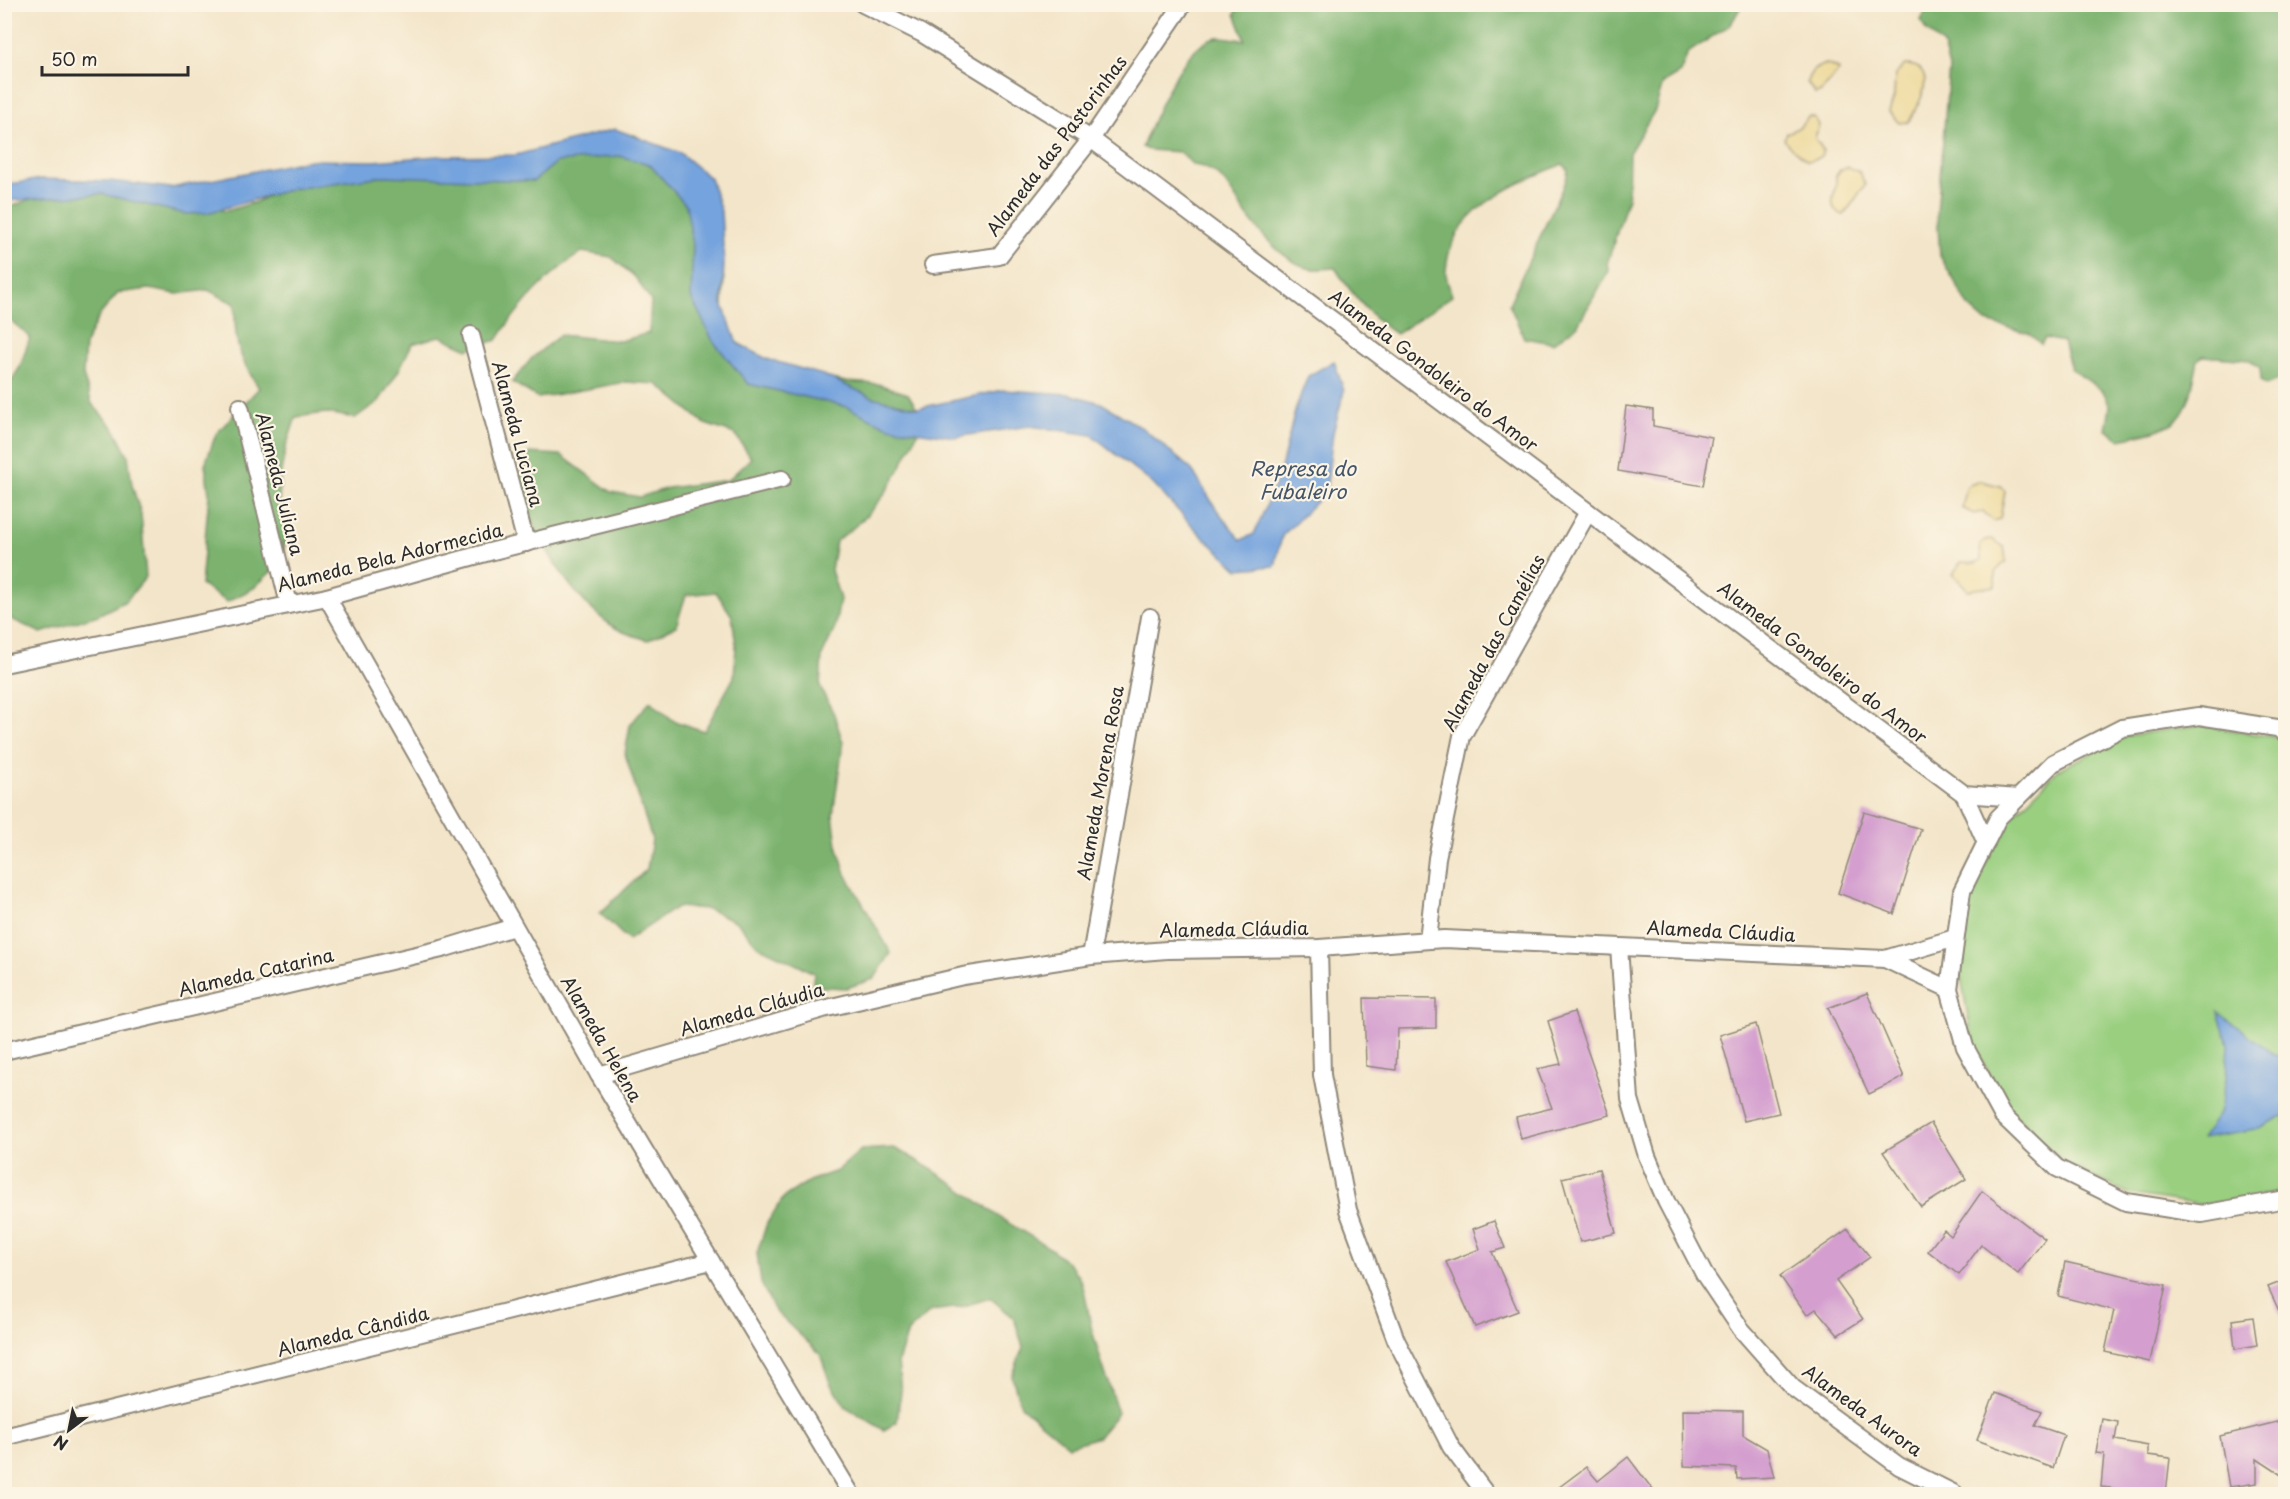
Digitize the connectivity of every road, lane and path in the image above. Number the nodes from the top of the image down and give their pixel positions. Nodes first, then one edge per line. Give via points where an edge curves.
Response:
1 (863, 4) edge
2 (1183, 4) edge
3 (1091, 139) junction
4 (933, 265) dead end
5 (471, 335) dead end
6 (240, 407) dead end
7 (782, 479) dead end
8 (1588, 512) junction
9 (526, 543) junction
10 (327, 597) junction
11 (289, 604) junction
12 (1150, 617) dead end
13 (4, 664) edge
14 (2286, 733) edge
15 (1964, 794) junction
16 (2018, 798) junction
17 (1986, 843) junction
18 (514, 927) junction
19 (1955, 938) junction
20 (1428, 940) junction
21 (1619, 947) junction
22 (1319, 948) junction
23 (1091, 956) junction
24 (1885, 959) junction
25 (1949, 989) junction
26 (4, 1052) edge
27 (599, 1075) junction
28 (2283, 1203) edge
29 (711, 1261) junction
30 (4, 1437) edge
31 (851, 1494) edge
32 (1486, 1494) edge
33 (1955, 1494) edge

1 - 3 street, Alameda Gondoleiro do Amor via 921,33
2 - 3 street, Alameda das Pastorinhas
3 - 4 street, Alameda das Pastorinhas via 999,256
3 - 8 street, Alameda Gondoleiro do Amor
5 - 9 street, Alameda Luciana
6 - 11 street, Alameda Juliana
7 - 9 street, Alameda Bela Adormecida
8 - 15 street, Alameda Gondoleiro do Amor
8 - 20 street, Alameda das Camélias via 1462,736 1437,858
9 - 10 street, Alameda Bela Adormecida
10 - 11 street, Alameda Bela Adormecida
10 - 18 street, Alameda Helena
11 - 13 street, Alameda Bela Adormecida
12 - 23 street, Alameda Morena Rosa
14 - 16 street via 2277,728 2199,716 2122,728 2053,763
15 - 16 street
15 - 17 street, Alameda Gondoleiro do Amor
16 - 17 street via 1998,818
17 - 19 street via 1962,891
18 - 26 street, Alameda Catarina via 430,952
18 - 27 street, Alameda Helena
19 - 24 street
19 - 25 street
20 - 21 street, Alameda Cláudia
20 - 22 street, Alameda Cláudia
21 - 24 street, Alameda Cláudia
21 - 33 street, Alameda Aurora via 1630,1099 1666,1201 1704,1274 1741,1329 1793,1388 1899,1466
22 - 23 street, Alameda Cláudia via 1167,950
22 - 32 street via 1322,1075 1348,1210 1401,1350 1451,1447
23 - 27 street, Alameda Cláudia via 963,976 824,1009
24 - 25 street
25 - 28 street via 1965,1047 2002,1115 2057,1168 2126,1202 2202,1214
27 - 29 street, Alameda Helena
29 - 30 street, Alameda Cândida
29 - 31 street, Alameda Helena

